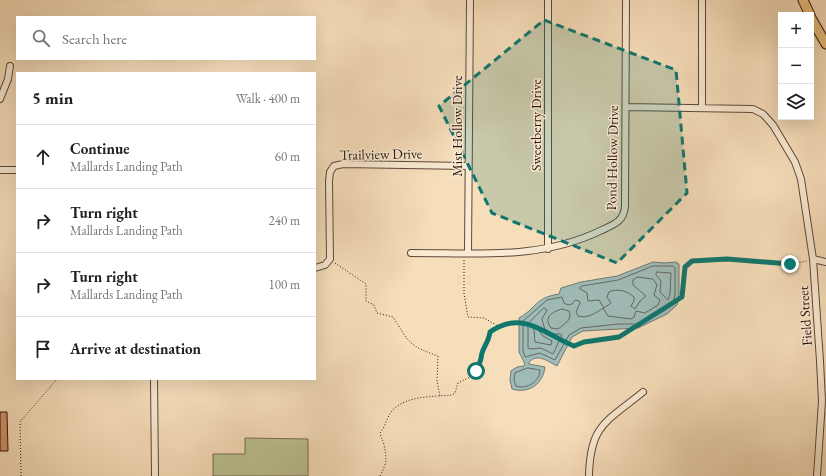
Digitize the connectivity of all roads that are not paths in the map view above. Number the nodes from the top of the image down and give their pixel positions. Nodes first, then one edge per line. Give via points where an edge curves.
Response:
1 (470, 0) edge
2 (548, 0) edge
3 (626, 0) edge
4 (702, 0) edge
5 (803, 0) edge
6 (809, 12) edge
7 (814, 26) edge
8 (826, 44) edge
9 (10, 66) dead end
10 (0, 99) edge
11 (626, 107) junction
12 (702, 107) junction
13 (468, 166) junction
14 (0, 170) edge
15 (16, 170) edge
16 (548, 249) junction
17 (411, 253) dead end
18 (466, 253) junction
19 (813, 259) junction
20 (826, 262) edge
21 (316, 268) edge
22 (154, 380) edge
23 (643, 392) dead end
24 (824, 401) edge
25 (155, 476) edge
26 (589, 476) edge
27 (817, 476) edge

1 - 13 street, Mist Hollow Drive
2 - 16 street, Sweetberry Drive
3 - 11 street, Pond Hollow Drive
4 - 12 street
5 - 6 main road
7 - 8 main road
9 - 10 street
11 - 12 street, Field Street
11 - 16 street, Pond Hollow Drive via 625,215 620,221 584,239
12 - 19 street, Field Street via 753,109 764,114 773,125 795,162 801,179
13 - 18 street, Mist Hollow Drive
13 - 21 street, Trailview Drive via 334,166 329,181 330,259 326,265
14 - 15 street
16 - 18 street, Pond Hollow Drive via 524,253
17 - 18 street, Pond Hollow Drive
19 - 20 street
19 - 24 street, Field Street
22 - 25 street
23 - 26 street via 603,424 595,434 591,447
24 - 27 street, Field Street

